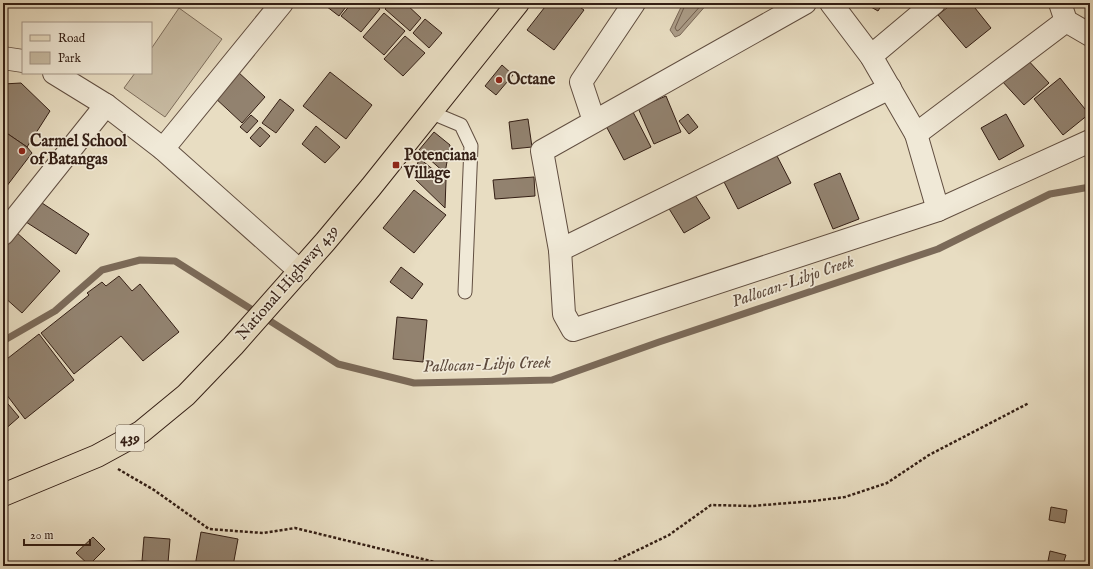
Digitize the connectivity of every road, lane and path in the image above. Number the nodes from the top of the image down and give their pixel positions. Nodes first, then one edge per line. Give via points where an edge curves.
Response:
1 (282, 3) edge
2 (518, 3) edge
3 (634, 3) edge
4 (805, 3) edge
5 (831, 3) edge
6 (934, 3) edge
7 (1063, 12) edge
8 (1090, 35) edge
9 (871, 56) junction
10 (3, 58) edge
11 (22, 61) edge
12 (56, 74) edge
13 (890, 88) junction
14 (106, 105) junction
15 (430, 112) junction
16 (594, 121) junction
17 (916, 134) junction
18 (1090, 141) edge
19 (163, 148) junction
20 (938, 210) junction
21 (3, 234) edge
22 (560, 250) junction
23 (300, 271) junction
24 (465, 292) dead end
25 (1029, 403) dead end
26 (97, 456) junction
27 (3, 495) edge
28 (472, 566) edge
29 (605, 566) edge

1 - 19 street
2 - 15 main road, National Highway 439 / 439
3 - 16 street via 581,82
4 - 16 street
5 - 9 street
6 - 9 street
7 - 8 street
7 - 17 street
9 - 13 street
10 - 11 street
12 - 14 street
13 - 17 street
13 - 22 street
14 - 19 street
14 - 21 street
15 - 23 main road, National Highway 439 / 439
15 - 24 lane via 461,125 471,146
16 - 22 street via 542,151
17 - 20 street
18 - 20 street
19 - 23 street
20 - 22 street via 573,330 564,314
23 - 26 main road, National Highway 439 / 439 via 186,395 142,432
25 - 29 path via 929,455 886,483 845,497 813,501 752,506 711,504 669,535
26 - 27 main road, National Highway 439 / 439
26 - 28 path via 154,490 209,528 263,533 295,528 443,564

